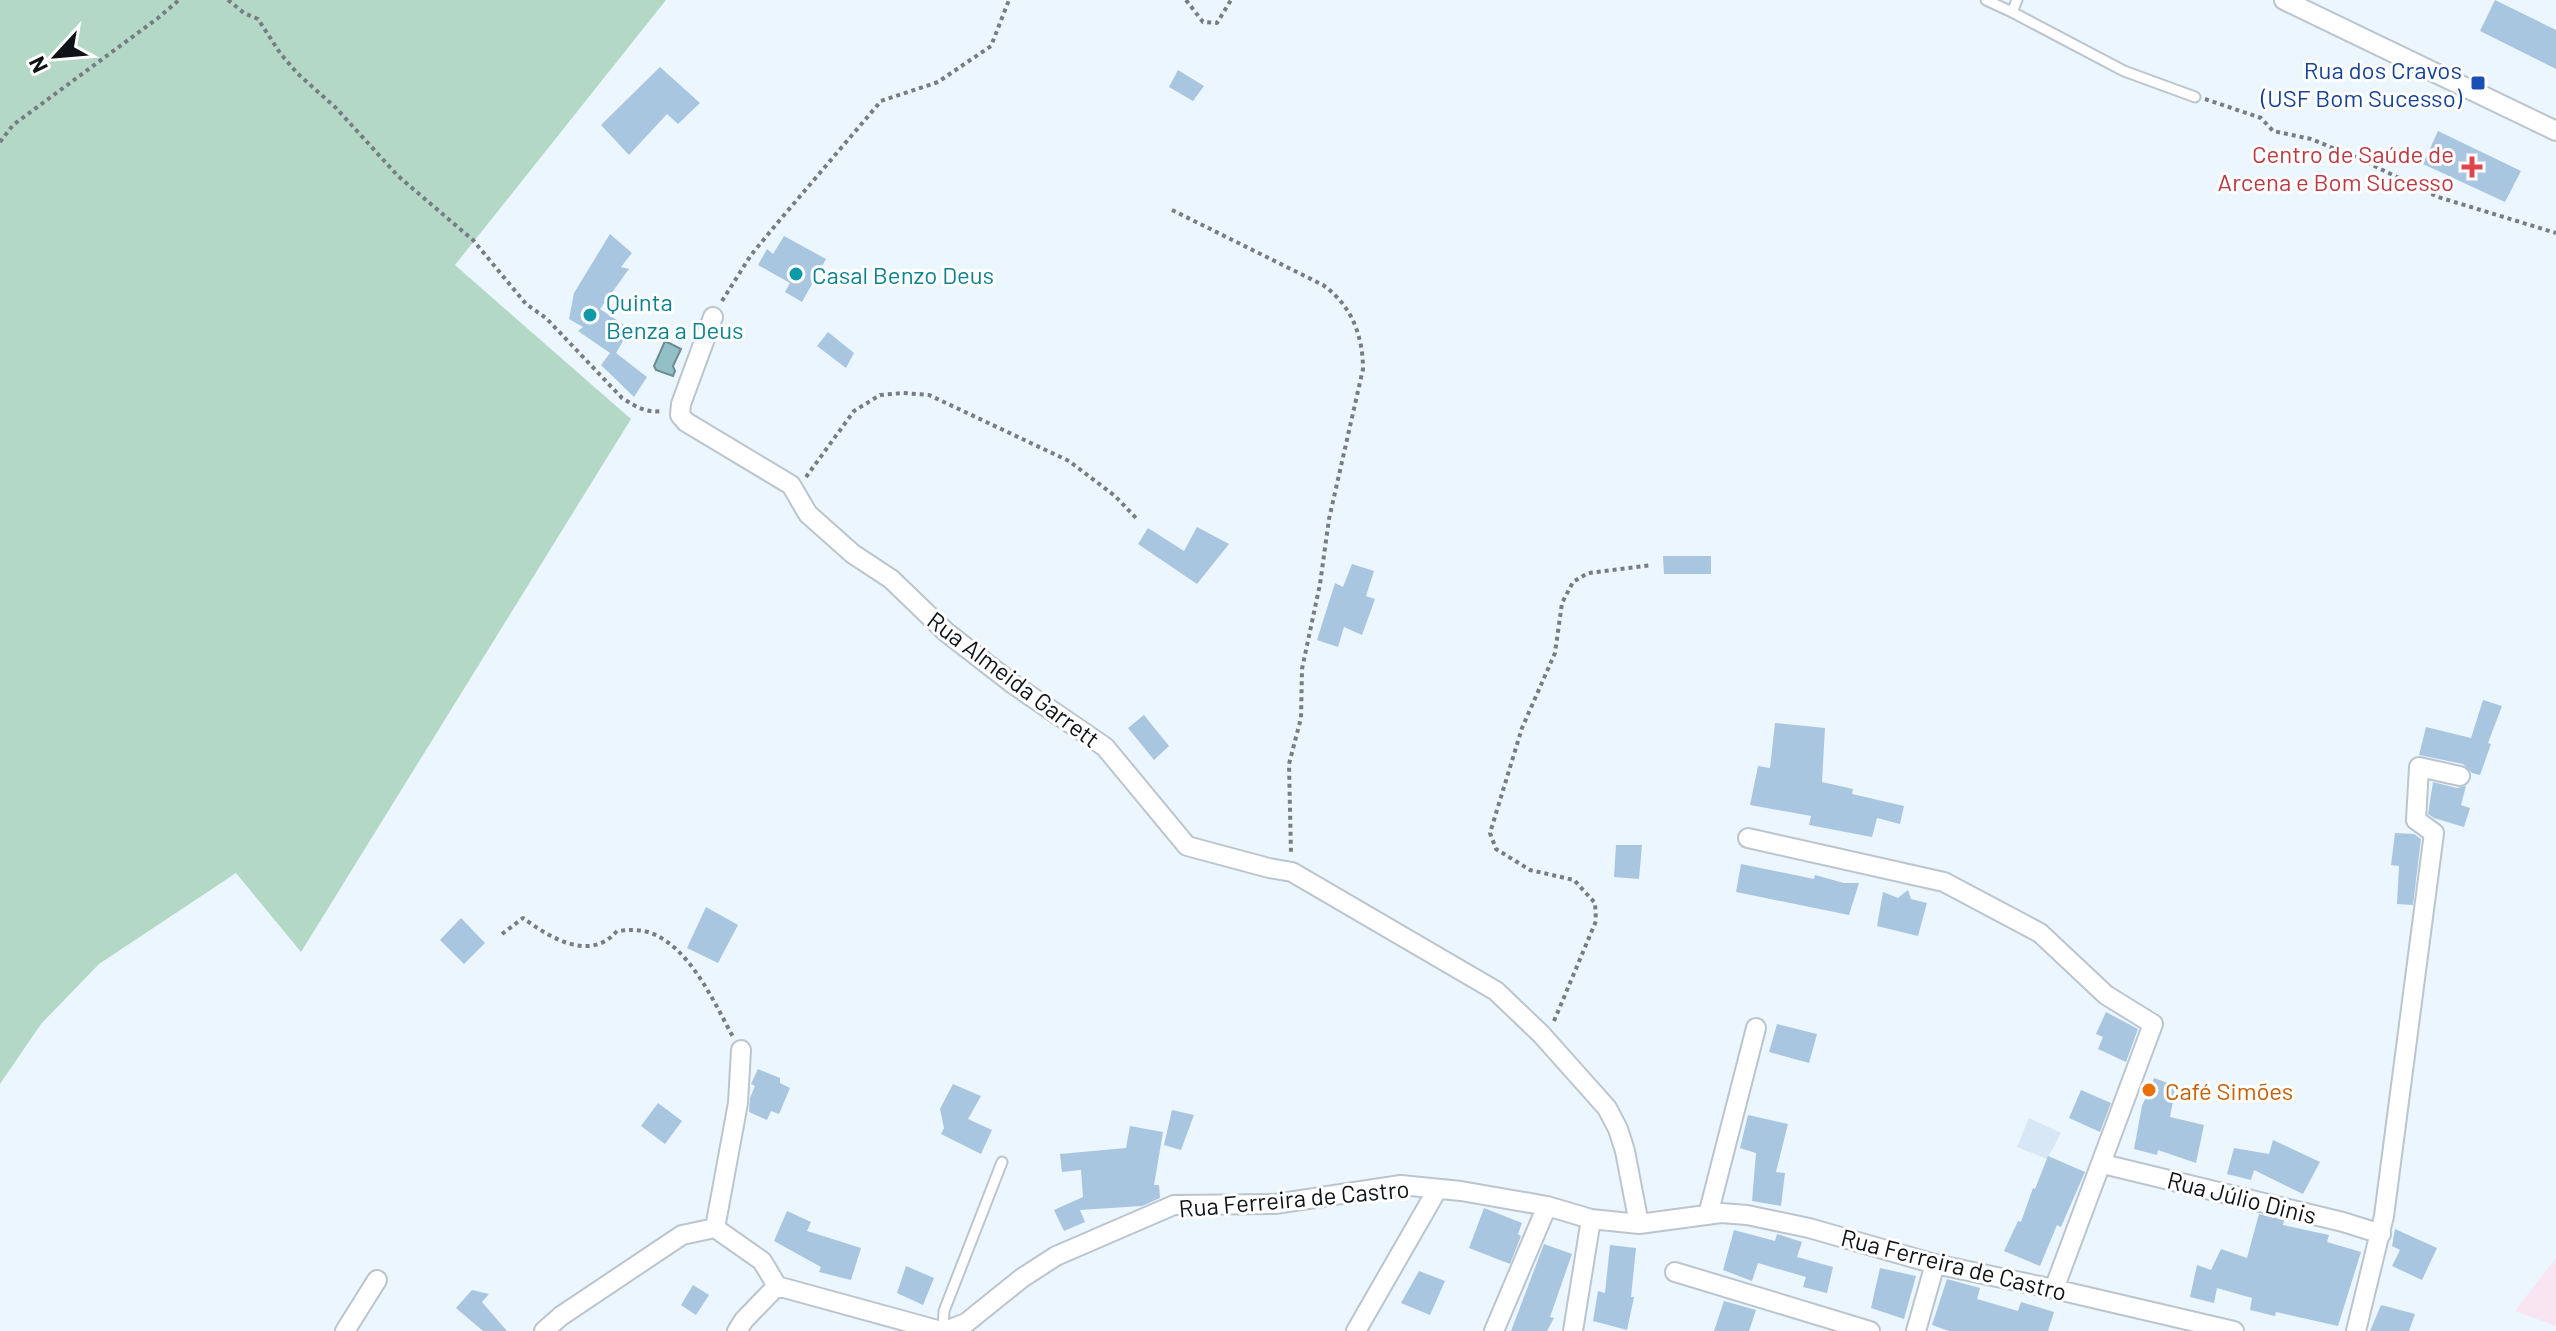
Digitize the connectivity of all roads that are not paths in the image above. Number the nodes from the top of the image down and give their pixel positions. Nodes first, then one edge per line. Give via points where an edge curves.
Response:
1 (1986, 0) edge
2 (2017, 0) edge
3 (2284, 0) edge
4 (2012, 12) junction
5 (2195, 97) road end
6 (2556, 111) edge
7 (2534, 119) junction
8 (2556, 131) edge
9 (713, 317) road end
10 (2460, 776) dead end
11 (1748, 838) dead end
12 (1756, 1028) dead end
13 (741, 1050) road end
14 (1002, 1162) dead end
15 (2103, 1164) junction
16 (1437, 1190) junction
17 (1547, 1206) junction
18 (1708, 1215) junction
19 (1591, 1219) junction
20 (1639, 1224) junction
21 (715, 1228) junction
22 (2381, 1234) junction
23 (1935, 1264) junction
24 (1675, 1272) dead end
25 (377, 1280) dead end
26 (777, 1286) junction
27 (2054, 1289) junction
28 (345, 1331) edge
29 (544, 1331) edge
30 (737, 1331) edge
31 (943, 1331) edge
32 (1356, 1331) edge
33 (1494, 1331) edge
34 (1573, 1331) edge
35 (1870, 1331) edge
36 (1916, 1331) edge
37 (2234, 1331) edge
38 (2356, 1331) edge

1 - 4 lane
2 - 4 lane
3 - 7 street
4 - 5 lane via 2124,71
6 - 7 street
7 - 8 street
9 - 20 street, Rua Almeida Garrett via 681,404 686,422 791,485 808,514 891,579 946,632 1105,747 1187,846 1292,872 1496,991 1607,1108 1625,1151
10 - 22 street via 2419,767 2416,820 2434,833
11 - 15 street via 1944,882 2040,933 2106,995 2153,1024
12 - 18 street
13 - 21 street via 738,1103
14 - 31 lane via 944,1311
15 - 22 street, Rua Júlio Dinis
15 - 27 street
16 - 17 street, Rua Ferreira de Castro
16 - 31 street, Rua Ferreira de Castro via 1401,1185 1275,1204 1174,1205 1056,1256 966,1323
16 - 32 street
17 - 19 street, Rua Ferreira de Castro
17 - 33 street
18 - 20 street, Rua Ferreira de Castro
18 - 23 street, Rua Ferreira de Castro via 1776,1220
19 - 20 street, Rua Ferreira de Castro
19 - 34 street
21 - 26 street via 762,1261
21 - 29 street via 682,1235
22 - 38 street
23 - 27 street, Rua Ferreira de Castro
23 - 36 street
24 - 35 street
25 - 28 street
26 - 30 street
26 - 31 street
27 - 37 street, Rua Ferreira de Castro

